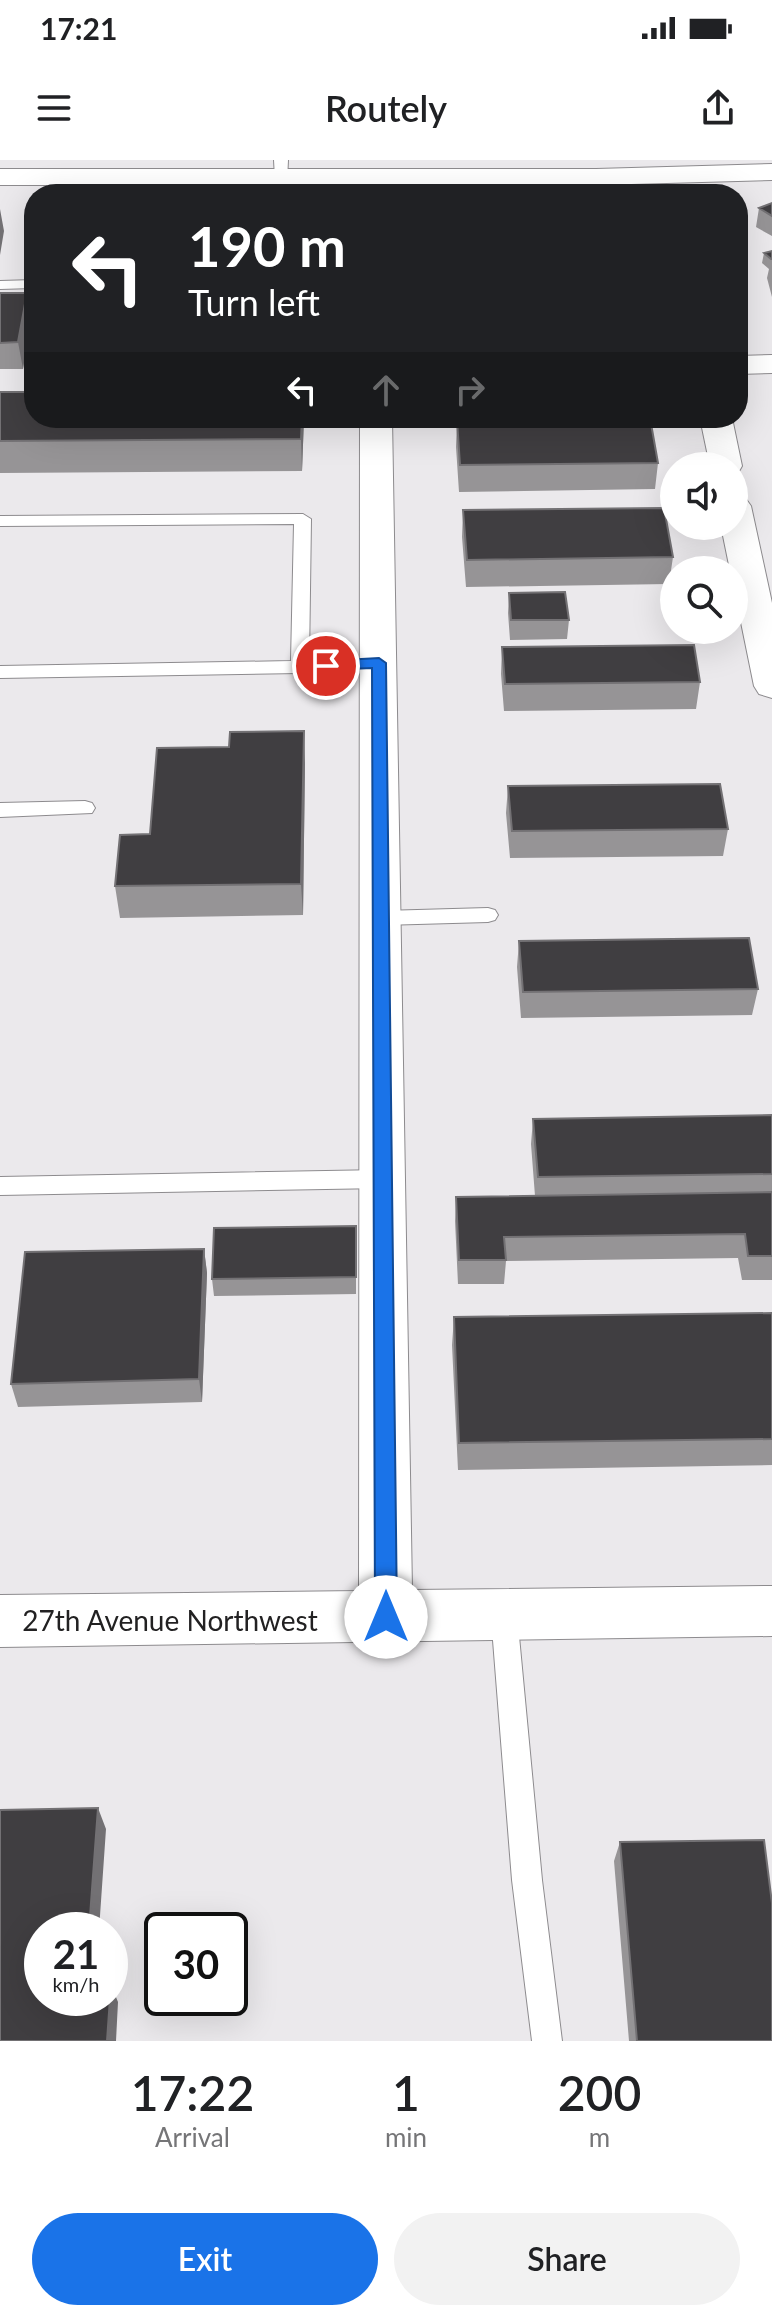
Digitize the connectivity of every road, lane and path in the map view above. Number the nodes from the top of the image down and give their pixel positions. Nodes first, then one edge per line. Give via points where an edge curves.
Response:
1 (282, 169) edge
2 (772, 172) edge
3 (0, 177) edge
4 (43, 184) edge
5 (82, 184) edge
6 (358, 184) edge
7 (674, 184) edge
8 (24, 284) edge
9 (1, 285) edge
10 (772, 364) edge
11 (748, 365) edge
12 (376, 428) edge
13 (718, 428) edge
14 (723, 452) edge
15 (0, 521) edge
16 (741, 540) edge
17 (379, 663) junction
18 (300, 667) junction
19 (0, 672) edge
20 (772, 686) edge
21 (85, 808) dead end
22 (0, 810) edge
23 (488, 915) dead end
24 (382, 918) junction
25 (383, 1179) junction
26 (0, 1186) edge
27 (772, 1611) edge
28 (504, 1615) junction
29 (386, 1617) junction
30 (0, 1621) edge
31 (547, 2041) edge

1 - 5 street
1 - 6 street
2 - 7 street
3 - 4 street
8 - 9 lane
10 - 11 street
12 - 17 street
13 - 14 street
15 - 18 lane via 303,519
16 - 20 street
17 - 18 lane
17 - 24 street
18 - 19 lane
21 - 22 lane
23 - 24 lane
24 - 25 street
25 - 26 lane
25 - 29 street
27 - 28 street, 27th Avenue Northwest
28 - 29 street, 27th Avenue Northwest
28 - 31 lane
29 - 30 street, 27th Avenue Northwest

